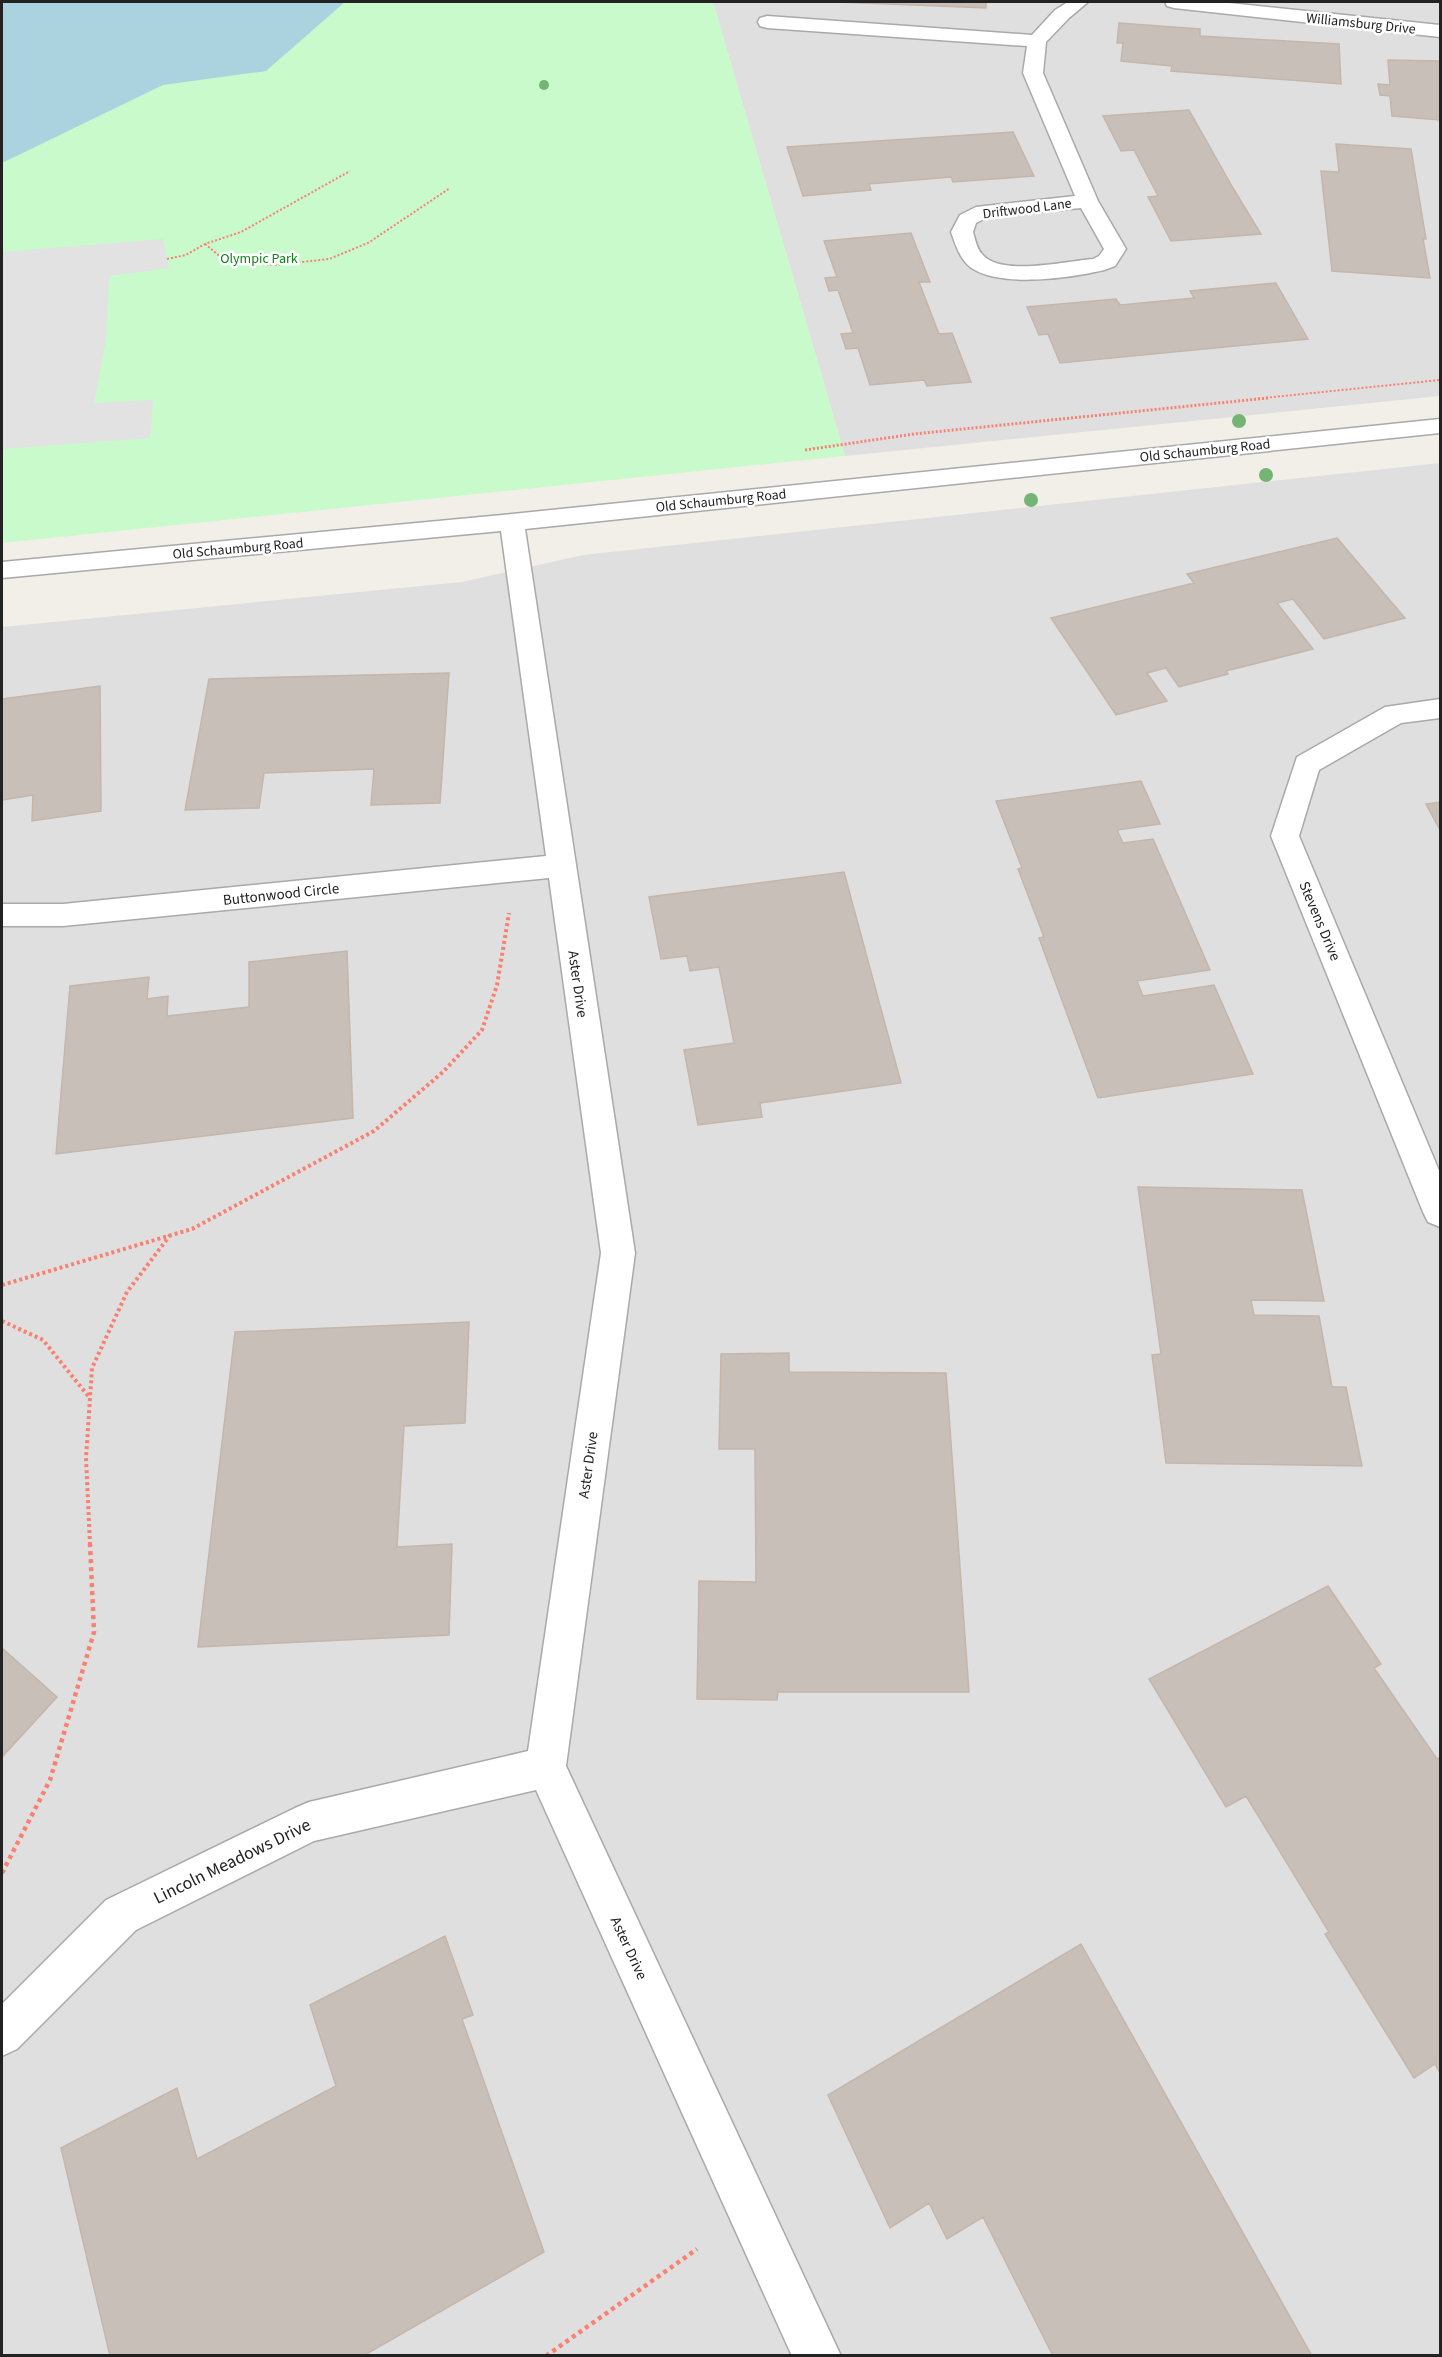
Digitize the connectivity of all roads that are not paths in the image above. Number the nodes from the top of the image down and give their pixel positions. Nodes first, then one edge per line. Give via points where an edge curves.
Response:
1 (1079, 2) edge
2 (1174, 2) edge
3 (767, 22) dead end
4 (1440, 31) edge
5 (1037, 41) junction
6 (1088, 201) junction
7 (1440, 426) edge
8 (512, 522) junction
9 (2, 570) edge
10 (1440, 709) edge
11 (561, 866) junction
12 (2, 915) edge
13 (1440, 1212) edge
14 (546, 1767) junction
15 (2, 2034) edge
16 (817, 2355) edge

1 - 5 street
2 - 4 street, Williamsburg Drive
3 - 5 street
5 - 6 street, Driftwood Lane via 1033,73
6 - 6 street, Driftwood Lane via 983,212 967,219 962,232 972,258 987,269 1005,273 1096,265 1107,261 1114,249
7 - 8 street, Old Schaumburg Road
8 - 9 street, Old Schaumburg Road
8 - 11 street, Aster Drive
10 - 13 street, Stevens Drive via 1395,714 1307,765 1285,836
11 - 12 street, Buttonwood Circle via 63,915
11 - 14 street, Aster Drive via 618,1253
14 - 15 street, Lincoln Meadows Drive via 309,1822 121,1915
14 - 16 street, Aster Drive

